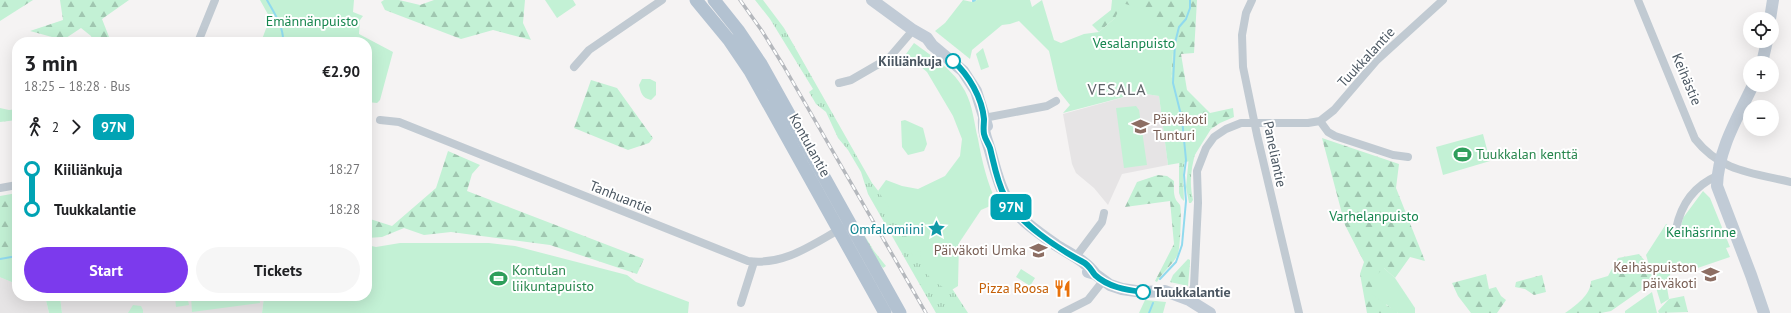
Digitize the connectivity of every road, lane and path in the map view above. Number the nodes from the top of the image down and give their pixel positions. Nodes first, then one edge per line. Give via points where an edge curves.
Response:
1 (215, 0) edge
2 (662, 0) edge
3 (696, 0) edge
4 (714, 0) edge
5 (872, 0) edge
6 (1252, 0) edge
7 (1443, 0) edge
8 (1638, 0) edge
9 (1773, 0) edge
10 (1771, 12) edge
11 (913, 30) junction
12 (200, 37) edge
13 (574, 67) dead end
14 (839, 83) dead end
15 (1750, 92) edge
16 (1056, 101) dead end
17 (984, 118) junction
18 (380, 120) dead end
19 (1320, 121) junction
20 (1254, 122) junction
21 (1408, 157) dead end
22 (1720, 162) junction
23 (1717, 176) junction
24 (1791, 182) edge
25 (12, 186) edge
26 (0, 188) edge
27 (1104, 213) dead end
28 (844, 227) junction
29 (1676, 229) dead end
30 (1075, 258) junction
31 (754, 262) junction
32 (1099, 278) junction
33 (1189, 300) junction
34 (741, 303) dead end
35 (884, 313) edge
36 (900, 313) edge
37 (1062, 313) edge
38 (1210, 313) edge
39 (1299, 313) edge
40 (1764, 313) edge

1 - 12 street
2 - 13 street via 589,50
3 - 28 main road, Kontulantie via 729,40 750,71
4 - 28 main road, Kontulantie via 758,58
5 - 11 street
6 - 20 street, Paneliantie via 1243,27 1241,44
7 - 19 street, Tuukkalantie via 1377,60 1334,110
8 - 22 street, Keihästie via 1695,139 1704,150
9 - 10 street
11 - 14 street via 889,58 851,80
11 - 17 street via 927,38 955,63 969,80 976,91
15 - 22 street via 1729,135
16 - 17 street via 1047,106
17 - 30 street via 991,137 989,145 999,184 1012,208 1026,224
18 - 31 street, Tanhuantie via 399,122
19 - 20 street
19 - 21 street via 1335,136 1393,155
20 - 33 street via 1241,123 1218,133 1200,161 1196,184 1198,203 1194,286
20 - 39 street, Paneliantie
22 - 23 street
22 - 24 street, Keihästie via 1734,169
23 - 29 street via 1701,184 1693,192 1683,207
23 - 40 street via 1716,186 1752,275
25 - 26 street
27 - 30 street via 1102,222
28 - 31 street, Tanhuantie via 791,256 770,262
28 - 35 main road, Kontulantie
28 - 36 main road, Kontulantie
30 - 32 street via 1087,264
31 - 34 street
32 - 33 street via 1110,285 1127,290 1157,295 1171,294
32 - 37 street via 1088,300
33 - 38 street

